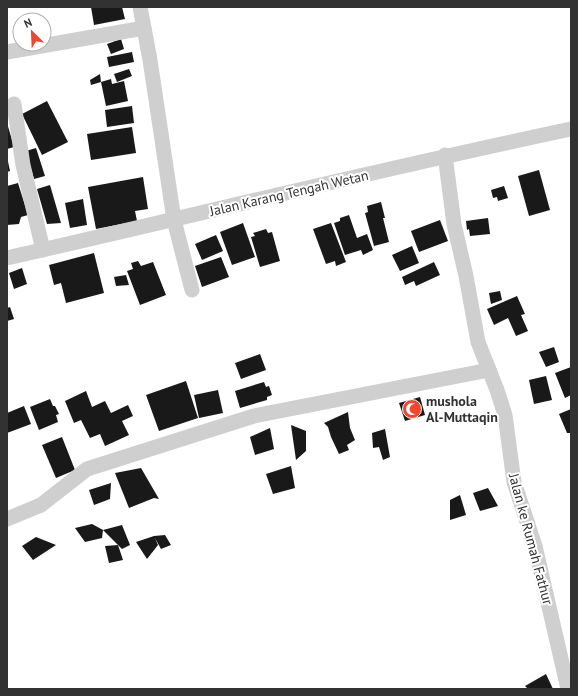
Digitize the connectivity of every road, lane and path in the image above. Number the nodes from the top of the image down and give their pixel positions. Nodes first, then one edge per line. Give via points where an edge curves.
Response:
1 (140, 7) edge
2 (144, 28) junction
3 (7, 52) edge
4 (14, 104) dead end
5 (571, 129) edge
6 (445, 155) junction
7 (174, 220) junction
8 (43, 250) junction
9 (7, 258) edge
10 (192, 290) dead end
11 (489, 370) junction
12 (7, 519) edge
13 (568, 689) edge

1 - 2 street
2 - 3 street
2 - 7 street
4 - 8 street via 22,165
5 - 6 street, Jalan Karang Tengah Wetan
6 - 7 street, Jalan Karang Tengah Wetan
6 - 11 street, Jalan ke Rumah Fathur via 454,224 478,342
7 - 8 street, Jalan Karang Tengah Wetan
7 - 10 street
8 - 9 street, Jalan Karang Tengah Wetan
11 - 12 street via 254,416 87,469 41,505
11 - 13 street, Jalan ke Rumah Fathur via 505,415 514,482 535,546

